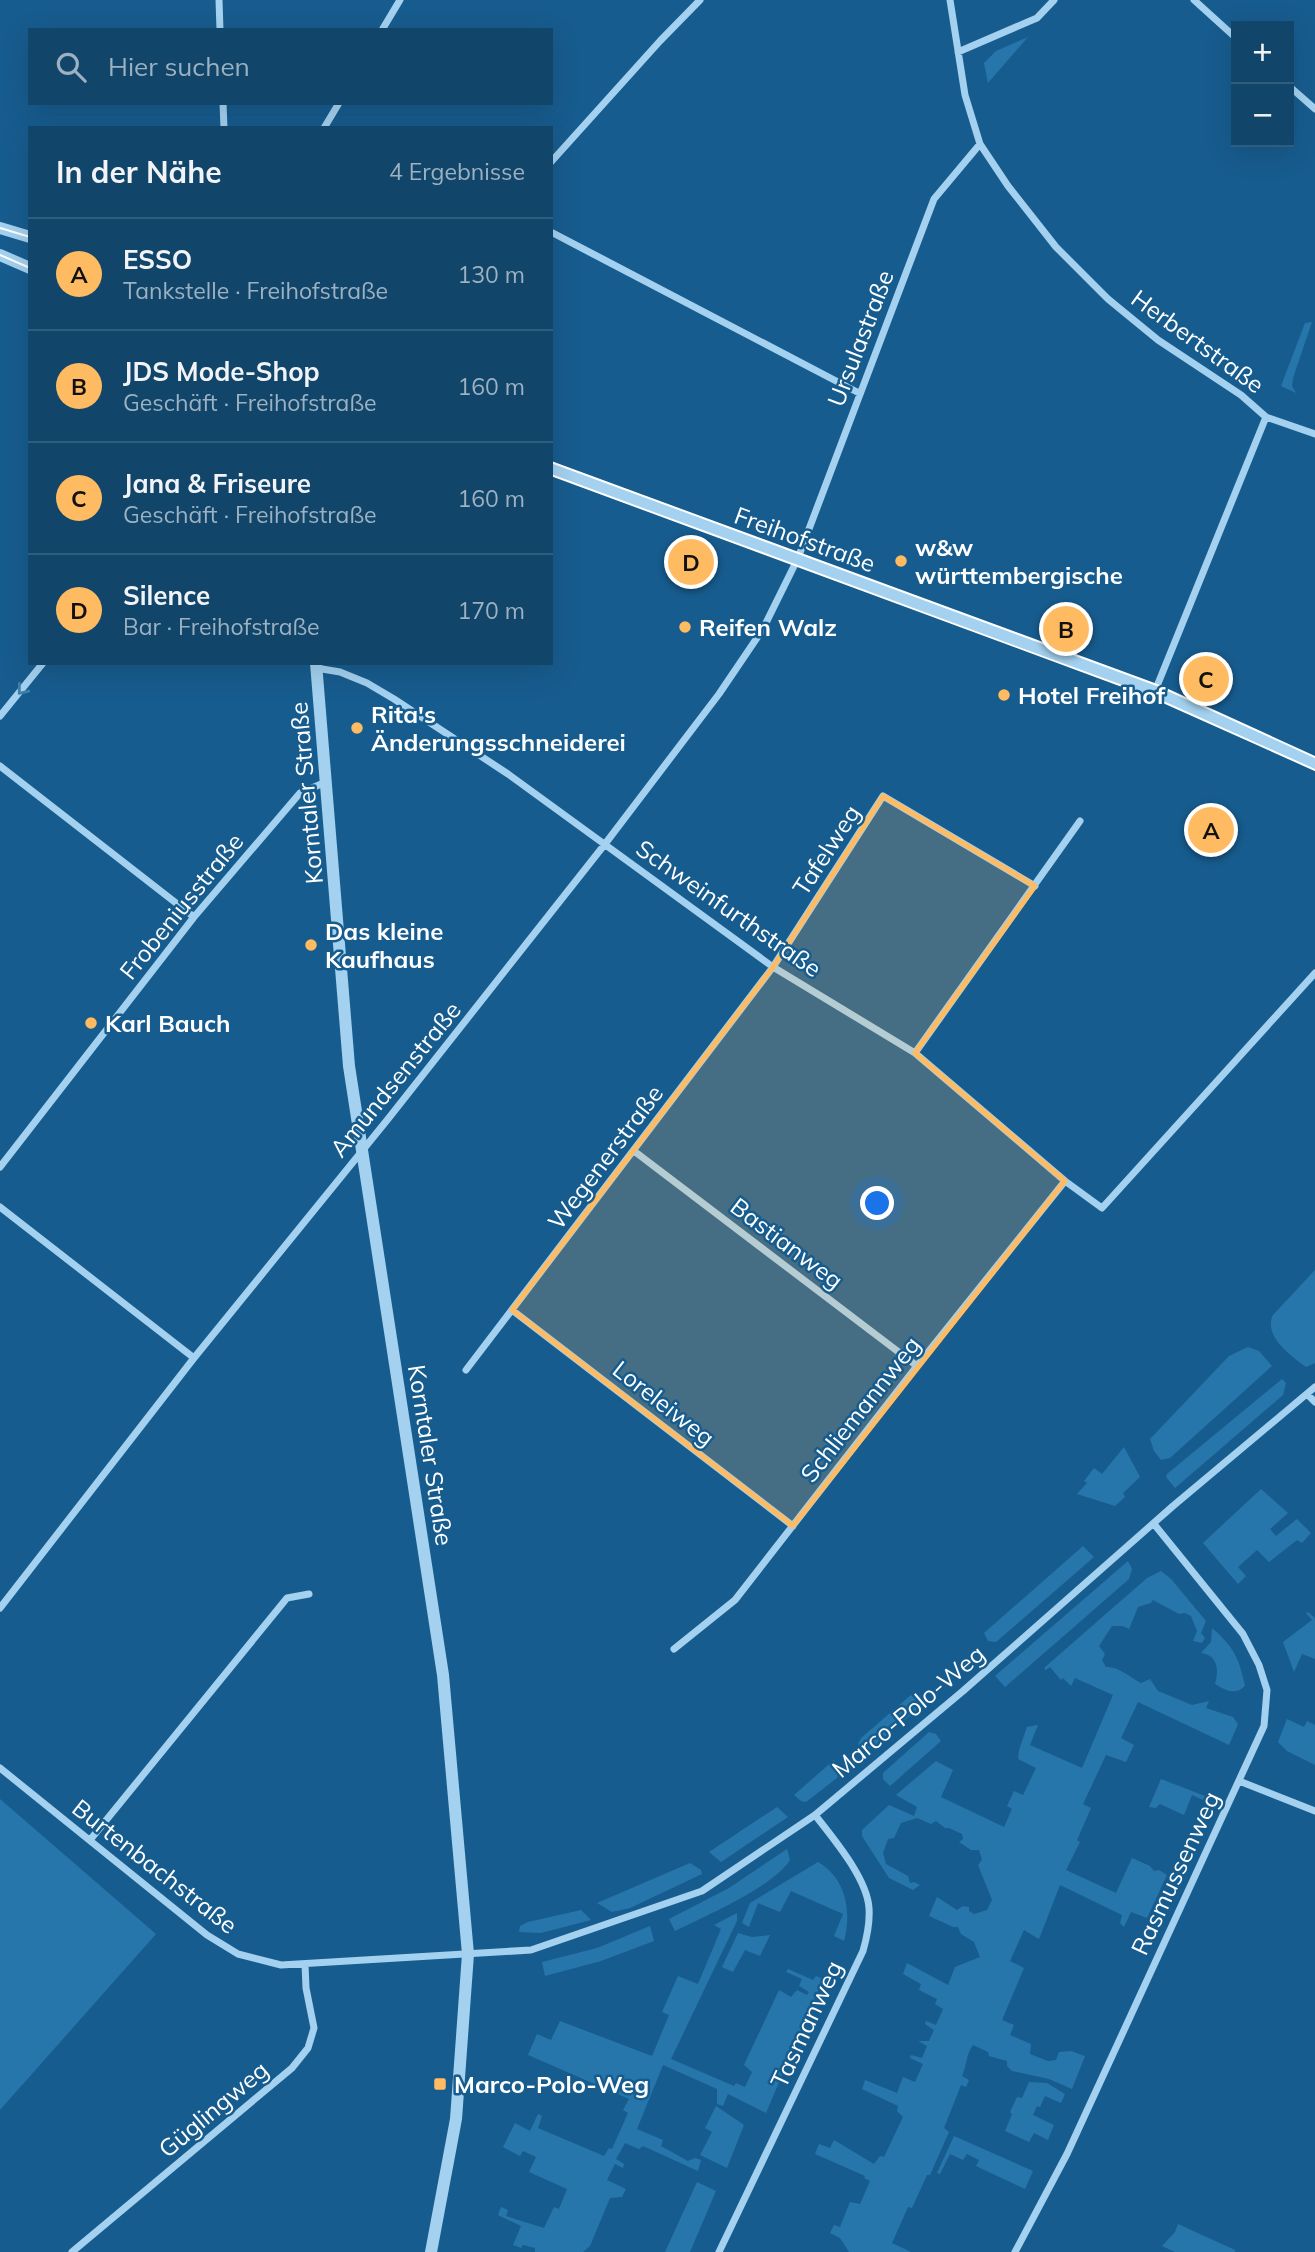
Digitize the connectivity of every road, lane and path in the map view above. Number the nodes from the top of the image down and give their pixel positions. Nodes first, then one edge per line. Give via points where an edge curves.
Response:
1 (219, 0) edge
2 (400, 0) edge
3 (700, 0) edge
4 (950, 0) edge
5 (1054, 0) edge
6 (1194, 0) edge
7 (220, 28) edge
8 (384, 28) edge
9 (1231, 33) edge
10 (958, 52) junction
11 (1294, 90) edge
12 (223, 105) edge
13 (338, 105) edge
14 (1315, 109) edge
15 (224, 126) edge
16 (325, 126) edge
17 (980, 144) junction
18 (553, 160) edge
19 (0, 228) edge
20 (553, 233) edge
21 (28, 236) edge
22 (0, 255) edge
23 (28, 267) edge
24 (859, 393) junction
25 (1266, 417) junction
26 (1315, 434) edge
27 (553, 469) edge
28 (798, 558) junction
29 (41, 665) edge
30 (316, 665) edge
31 (1155, 691) junction
32 (0, 716) edge
33 (1315, 764) edge
34 (0, 766) edge
35 (327, 782) junction
36 (1080, 821) dead end
37 (606, 844) junction
38 (1035, 886) junction
39 (194, 917) junction
40 (773, 967) junction
41 (1315, 973) edge
42 (915, 1053) junction
43 (363, 1150) junction
44 (634, 1152) junction
45 (0, 1167) edge
46 (1065, 1181) junction
47 (0, 1207) edge
48 (512, 1310) junction
49 (194, 1358) junction
50 (917, 1366) junction
51 (466, 1370) dead end
52 (1315, 1387) edge
53 (1307, 1394) junction
54 (1315, 1402) edge
55 (1154, 1524) junction
56 (793, 1526) junction
57 (309, 1594) dead end
58 (0, 1608) edge
59 (674, 1649) dead end
60 (0, 1768) edge
61 (1239, 1781) junction
62 (1315, 1811) edge
63 (815, 1815) junction
64 (90, 1840) junction
65 (468, 1954) junction
66 (305, 1964) junction
67 (72, 2252) edge
68 (432, 2252) edge
69 (719, 2252) edge
70 (1016, 2252) edge

1 - 7 street
2 - 8 street
3 - 18 street
4 - 10 street, Herbertstraße
5 - 10 street via 1037,18
6 - 9 street
10 - 17 street, Herbertstraße
11 - 14 street
12 - 15 street
13 - 16 street
17 - 24 street, Ursulastraße via 934,199
17 - 25 street, Herbertstraße via 1056,247 1108,299 1157,340 1241,395
19 - 21 street
20 - 24 street
22 - 23 street
24 - 28 street, Ursulastraße
25 - 26 street, Herbertstraße
25 - 31 street
27 - 28 street, Freihofstraße
28 - 31 street, Freihofstraße
28 - 37 street, Amundsenstraße via 755,640 719,694
29 -> 32 street
30 - 35 street, Korntaler Straße
30 - 37 street, Schweinfurthstraße via 394,699
31 - 33 street, Freihofstraße
34 - 39 street
35 - 39 street, Frobeniusstraße via 300,793
35 - 43 street, Korntaler Straße via 349,1066
36 - 38 street
37 - 40 street, Schweinfurthstraße
37 - 43 street, Amundsenstraße
38 - 40 street, Tafelweg via 883,796
38 - 42 street
39 - 45 street, Frobeniusstraße
40 - 42 street, Schweinfurthstraße
40 - 44 street, Wegenerstraße
41 - 46 street, Schweinfurthstraße via 1102,1208
42 - 46 street, Schweinfurthstraße
43 - 49 street, Amundsenstraße
43 - 65 street, Korntaler Straße via 443,1675
44 - 48 street, Wegenerstraße
44 - 50 street, Bastianweg
46 - 50 street, Schliemannweg
47 - 49 street
48 - 51 street, Wegenerstraße
48 - 56 street, Loreleiweg
49 - 58 street, Amundsenstraße
50 - 56 street, Schliemannweg
52 - 53 street, Marco-Polo-Weg
53 - 54 street
53 - 55 street, Marco-Polo-Weg
55 - 61 street, Rasmussenweg via 1243,1633 1259,1665 1267,1690 1264,1726
55 - 63 street, Marco-Polo-Weg
56 - 59 street, Schliemannweg via 735,1600
57 - 64 street via 287,1598
60 - 64 street, Burtenbachstraße
61 - 62 street
61 - 70 street, Rasmussenweg via 1067,2154
63 - 65 street, Marco-Polo-Weg via 702,1891 531,1950
63 - 69 street, Tasmanweg via 863,1886 870,1906 868,1932
64 - 66 street, Burtenbachstraße via 207,1935 238,1954 281,1965
65 - 66 street, Burtenbachstraße
65 - 68 street, Korntaler Straße via 456,2119
66 - 67 street, Güglingweg via 314,2028 308,2048 292,2068

